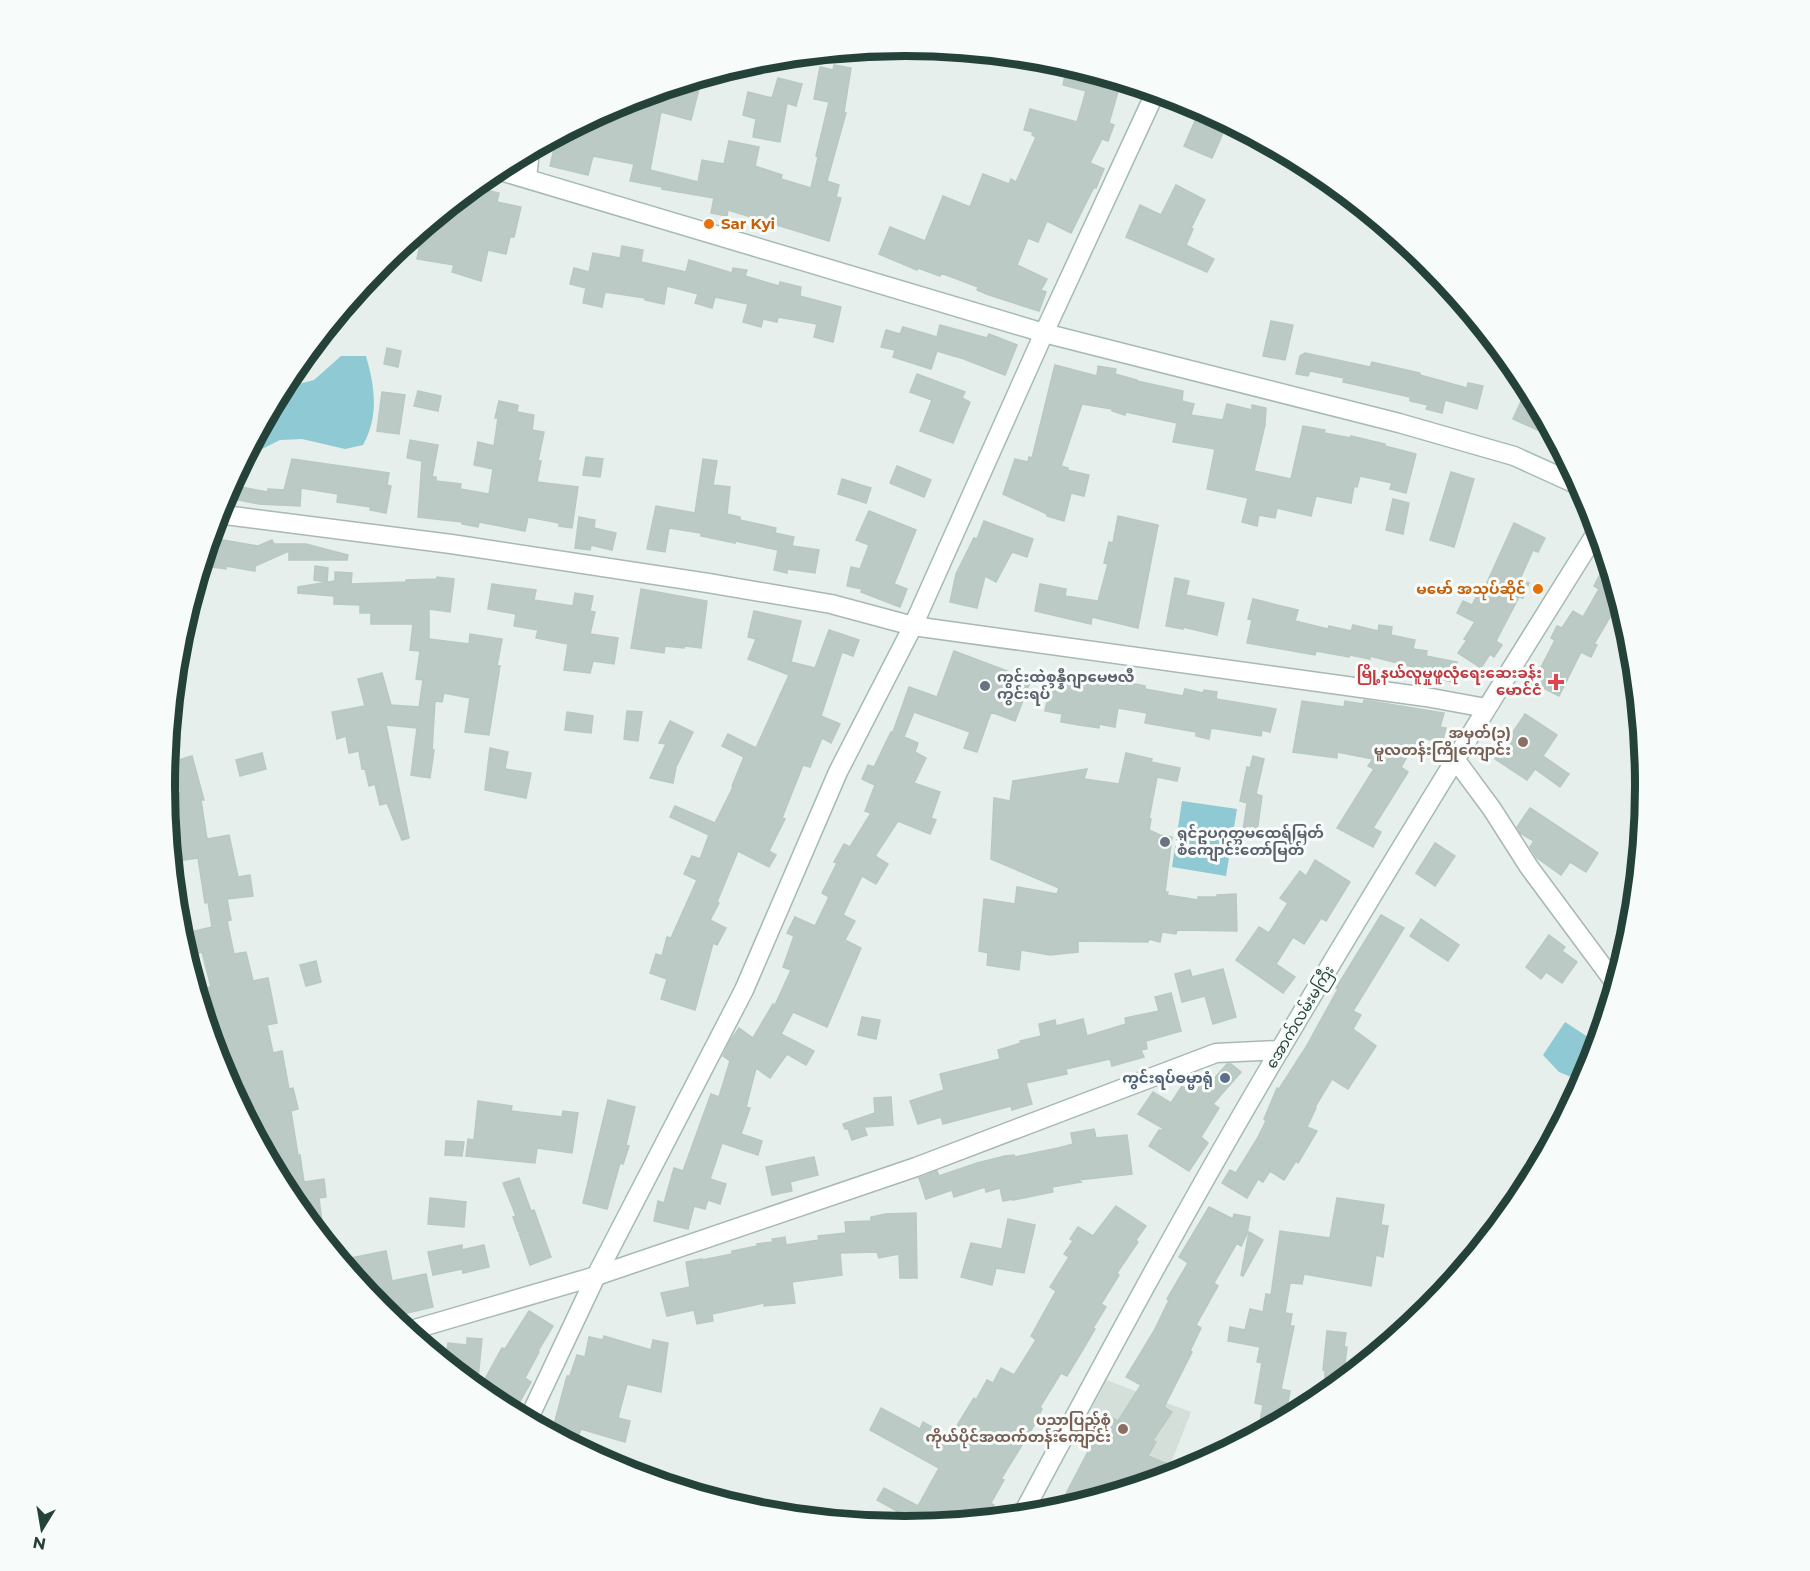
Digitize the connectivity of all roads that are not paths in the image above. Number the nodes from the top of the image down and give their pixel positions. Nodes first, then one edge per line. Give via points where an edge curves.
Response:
1 (1153, 99) edge
2 (529, 160) edge
3 (509, 173) edge
4 (527, 178) junction
5 (1044, 333) junction
6 (1568, 480) edge
7 (227, 515) edge
8 (1592, 540) edge
9 (913, 626) junction
10 (1486, 708) junction
11 (1455, 759) junction
12 (1610, 976) edge
13 (1280, 1050) junction
14 (596, 1276) junction
15 (417, 1327) edge
16 (531, 1413) edge
17 (1028, 1504) edge

1 - 5 main road
2 - 4 main road
3 - 4 main road
4 - 5 main road
5 - 6 main road via 1399,423 1515,456
5 - 9 main road
7 - 9 main road via 719,585 831,604
8 - 10 main road, အောက်လမ်းမကြီး
9 - 10 main road
9 - 14 main road via 838,772 744,990
10 - 11 main road, အောက်လမ်းမကြီး
11 - 12 main road
11 - 13 main road, အောက်လမ်းမကြီး
13 - 14 main road via 1216,1053 916,1167
13 - 17 main road, အောက်လမ်းမကြီး
14 - 15 main road
14 - 16 main road

